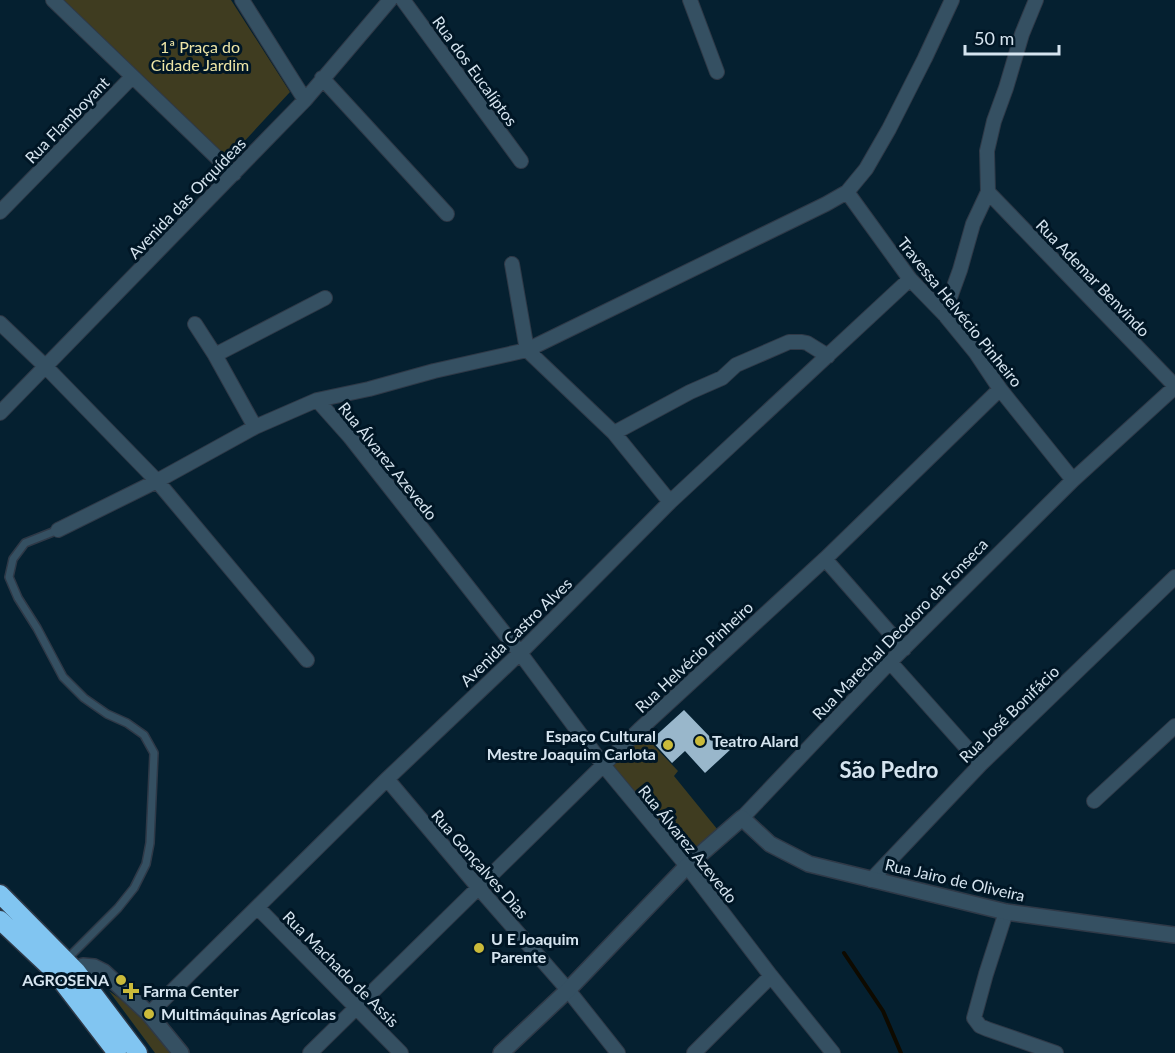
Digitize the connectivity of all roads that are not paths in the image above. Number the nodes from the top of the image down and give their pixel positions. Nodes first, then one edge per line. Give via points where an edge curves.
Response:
1 (53, 0) edge
2 (242, 0) edge
3 (390, 0) edge
4 (403, 0) edge
5 (690, 0) edge
6 (952, 0) edge
7 (1036, 0) edge
8 (717, 72) dead end
9 (132, 77) junction
10 (322, 78) junction
11 (305, 100) junction
12 (521, 161) dead end
13 (234, 174) junction
14 (847, 192) junction
15 (988, 192) junction
16 (0, 212) edge
17 (447, 214) dead end
18 (512, 264) dead end
19 (910, 279) junction
20 (325, 298) dead end
21 (945, 314) junction
22 (0, 323) edge
23 (195, 324) dead end
24 (527, 350) junction
25 (215, 355) junction
26 (828, 356) junction
27 (46, 367) junction
28 (1175, 387) edge
29 (1000, 389) junction
30 (317, 400) junction
31 (0, 413) edge
32 (255, 427) junction
33 (614, 433) junction
34 (1073, 480) junction
35 (157, 482) junction
36 (670, 502) junction
37 (58, 530) joint
38 (825, 559) junction
39 (1175, 577) edge
40 (904, 649) junction
41 (520, 653) junction
42 (307, 660) dead end
43 (890, 662) junction
44 (1175, 726) edge
45 (981, 764) junction
46 (604, 766) junction
47 (387, 779) junction
48 (1094, 801) dead end
49 (742, 818) junction
50 (687, 866) junction
51 (871, 880) junction
52 (478, 887) junction
53 (0, 894) edge
54 (258, 908) junction
55 (1006, 912) junction
56 (5, 921) edge
57 (1175, 935) edge
58 (65, 971) junction
59 (771, 976) junction
60 (568, 990) junction
61 (357, 1008) junction
62 (149, 1014) junction
63 (117, 1053) edge
64 (138, 1053) edge
65 (181, 1053) edge
66 (310, 1053) edge
67 (401, 1053) edge
68 (501, 1053) edge
69 (618, 1053) edge
70 (694, 1053) edge
71 (833, 1053) edge
72 (1056, 1053) edge

1 - 9 street
2 - 11 street
3 - 10 street, Avenida das Orquídeas
4 - 12 street, Rua dos Eucalíptos
5 - 8 street
6 - 14 street via 889,129 866,169
7 - 15 street via 994,121 987,151
9 - 13 street
9 - 16 street, Rua Flamboyant
10 - 11 street, Avenida das Orquídeas
10 - 17 street
11 - 13 street, Avenida das Orquídeas
13 - 27 street, Avenida das Orquídeas
14 - 19 street, Travessa Helvécio Pinheiro
14 - 24 street
15 - 21 street via 973,224
15 - 28 street, Rua Ademar Benvindo
18 - 24 street
19 - 21 street, Travessa Helvécio Pinheiro
19 - 26 street, Avenida Castro Alves
20 - 25 street
21 - 29 street, Travessa Helvécio Pinheiro
22 - 27 street
23 - 25 street
24 - 30 street
24 - 33 street
25 - 32 street
26 - 33 street via 807,343 789,342 736,365 722,378
26 - 36 street, Avenida Castro Alves
27 - 31 street, Avenida das Orquídeas
27 - 35 street
28 - 34 street, Rua Marechal Deodoro da Fonseca
29 - 34 street, Travessa Helvécio Pinheiro
29 - 38 street, Rua Helvécio Pinheiro
30 - 32 street
30 - 41 street, Rua Álvarez Azevedo
32 - 35 street
33 - 36 street
34 - 40 street, Rua Marechal Deodoro da Fonseca
35 - 37 street
35 - 42 street
36 - 41 street, Avenida Castro Alves
37 - 58 lane via 25,543 13,559 9,577 18,598 63,677 84,698 144,735 154,753 146,864 134,888
38 - 40 street
38 - 46 street, Rua Helvécio Pinheiro
39 - 45 street, Rua José Bonifácio
40 - 43 street, Rua Marechal Deodoro da Fonseca
41 - 46 street, Rua Álvarez Azevedo
41 - 47 street, Avenida Castro Alves
43 - 45 street
43 - 49 street, Rua Marechal Deodoro da Fonseca
44 - 48 street
45 - 51 street, Rua José Bonifácio
46 - 50 street, Rua Álvarez Azevedo
46 - 52 street, Rua Helvécio Pinheiro
47 - 52 street, Rua Gonçalves Dias
47 - 54 street, Avenida Castro Alves
49 - 50 street, Rua Marechal Deodoro da Fonseca
49 - 51 street, Rua Jairo de Oliveira via 788,855
50 - 59 street, Rua Álvarez Azevedo
50 - 60 street, Rua Marechal Deodoro da Fonseca
51 - 55 street, Rua Jairo de Oliveira
52 - 60 street, Rua Gonçalves Dias
52 - 61 street, Rua Helvécio Pinheiro
53 - 56 highway
54 - 61 street, Rua Machado de Assis
54 - 62 street, Avenida Castro Alves
55 - 57 street, Rua Jairo de Oliveira
55 - 72 street via 974,1018 987,1029
56 - 58 highway
58 - 62 street via 88,966 104,972
58 - 63 highway
58 - 64 highway
59 - 70 street
59 - 71 street, Rua Álvarez Azevedo
60 - 68 street, Rua Marechal Deodoro da Fonseca
60 - 69 street, Rua Gonçalves Dias
61 - 66 street, Rua Helvécio Pinheiro
61 - 67 street, Rua Machado de Assis
62 - 65 street

